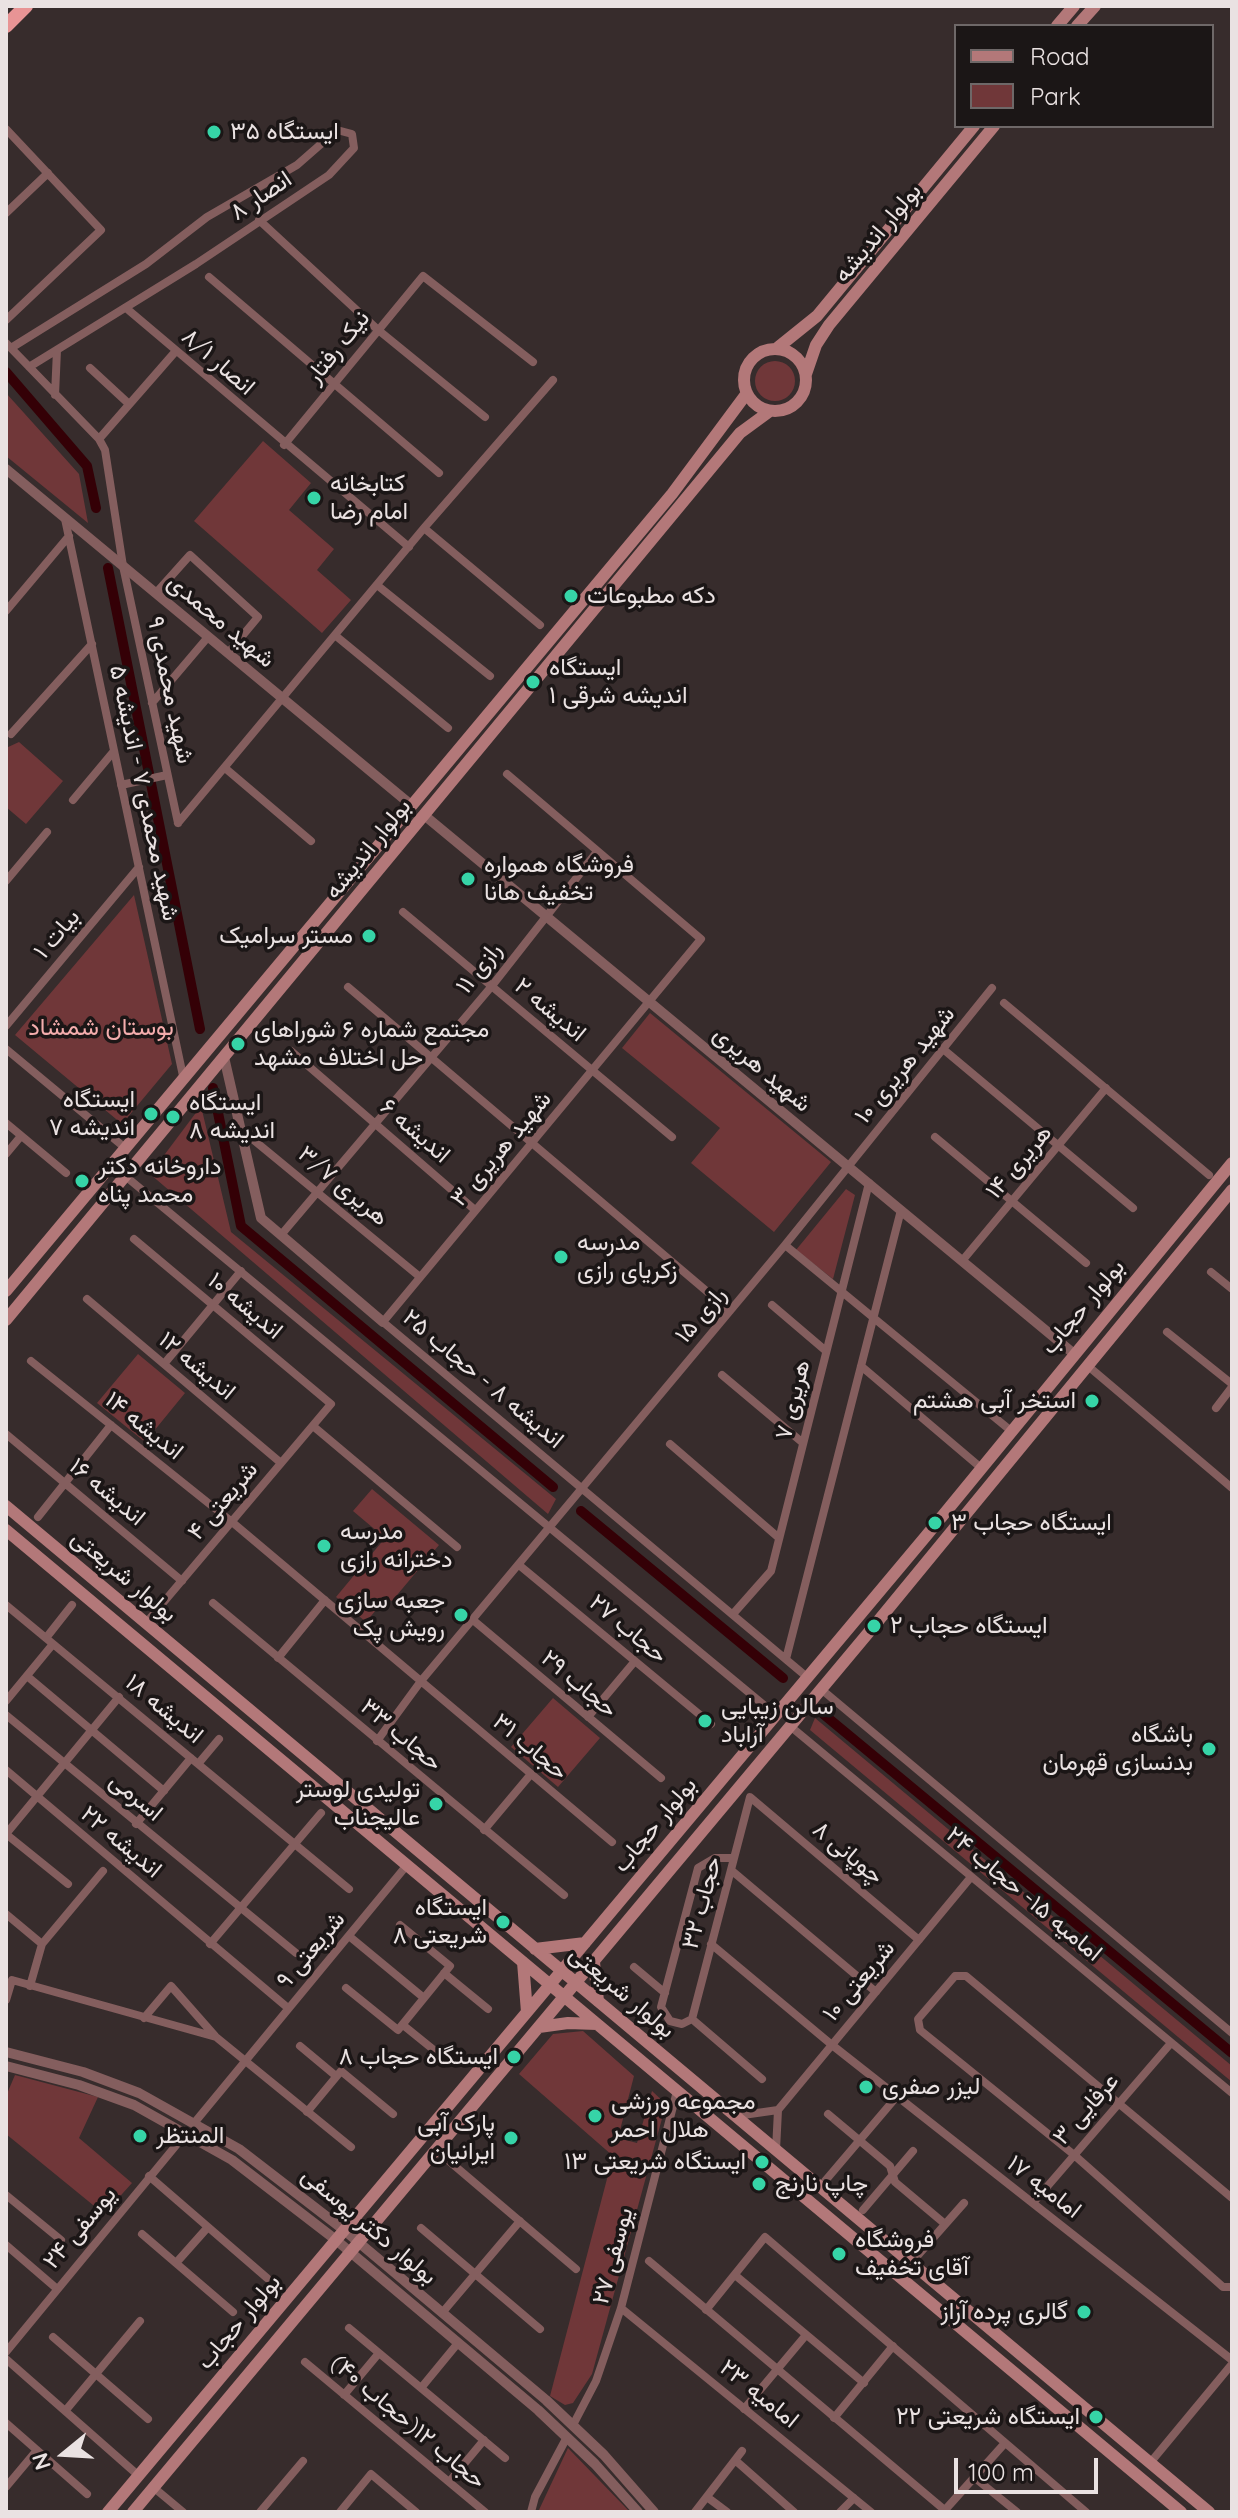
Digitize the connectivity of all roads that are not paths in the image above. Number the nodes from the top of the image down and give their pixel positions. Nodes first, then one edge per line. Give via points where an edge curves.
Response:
1 (26, 6) edge
2 (1074, 6) edge
3 (1095, 6) edge
4 (1059, 24) edge
5 (1079, 24) edge
6 (6, 26) edge
7 (972, 128) edge
8 (992, 128) edge
9 (6, 129) edge
10 (48, 173) junction
11 (6, 213) edge
12 (259, 220) junction
13 (209, 277) dead end
14 (126, 308) junction
15 (6, 320) edge
16 (377, 329) junction
17 (8, 346) edge
18 (776, 349) junction
19 (57, 350) junction
20 (175, 352) junction
21 (533, 362) dead end
22 (29, 367) junction
23 (90, 368) dead end
24 (806, 374) junction
25 (553, 380) dead end
26 (333, 386) junction
27 (747, 393) junction
28 (55, 395) junction
29 (129, 404) junction
30 (770, 411) junction
31 (485, 417) dead end
32 (99, 439) junction
33 (284, 445) junction
34 (7, 472) edge
35 (439, 473) dead end
36 (65, 518) junction
37 (424, 528) junction
38 (69, 536) junction
39 (409, 547) junction
40 (123, 566) junction
41 (377, 585) junction
42 (156, 593) junction
43 (6, 611) edge
44 (540, 625) dead end
45 (336, 636) junction
46 (208, 637) junction
47 (92, 644) junction
48 (228, 653) junction
49 (490, 676) dead end
50 (284, 699) junction
51 (152, 703) junction
52 (448, 728) dead end
53 (11, 734) dead end
54 (114, 751) junction
55 (225, 768) junction
56 (507, 774) dead end
57 (167, 775) junction
58 (121, 785) junction
59 (73, 800) dead end
60 (410, 804) junction
61 (424, 815) junction
62 (47, 832) dead end
63 (311, 841) dead end
64 (596, 853) junction
65 (139, 867) junction
66 (6, 881) edge
67 (403, 912) dead end
68 (545, 915) junction
69 (348, 987) dead end
70 (491, 987) junction
71 (992, 988) dead end
72 (649, 1001) junction
73 (1004, 1003) dead end
74 (6, 1026) edge
75 (6, 1049) edge
76 (943, 1049) junction
77 (291, 1051) dead end
78 (224, 1057) junction
79 (431, 1058) junction
80 (592, 1071) junction
81 (183, 1076) junction
82 (1106, 1088) junction
83 (6, 1123) edge
84 (376, 1124) junction
85 (239, 1127) junction
86 (21, 1136) junction
87 (672, 1137) dead end
88 (935, 1137) dead end
89 (531, 1144) junction
90 (1058, 1145) junction
91 (124, 1147) junction
92 (6, 1154) edge
93 (1232, 1163) edge
94 (849, 1167) junction
95 (66, 1173) dead end
96 (124, 1175) junction
97 (1209, 1175) dead end
98 (869, 1183) junction
99 (320, 1191) junction
100 (1232, 1191) edge
101 (1012, 1201) junction
102 (1133, 1208) dead end
103 (475, 1210) junction
104 (901, 1210) junction
105 (281, 1235) junction
106 (134, 1239) dead end
107 (785, 1245) junction
108 (962, 1261) junction
109 (1086, 1263) dead end
110 (241, 1271) junction
111 (1211, 1272) dead end
112 (420, 1277) junction
113 (1232, 1289) edge
114 (6, 1291) edge
115 (841, 1292) junction
116 (87, 1299) dead end
117 (213, 1305) junction
118 (772, 1305) dead end
119 (730, 1311) junction
120 (873, 1317) junction
121 (6, 1320) edge
122 (383, 1322) junction
123 (1167, 1332) dead end
124 (826, 1351) junction
125 (1073, 1353) junction
126 (31, 1361) dead end
127 (164, 1364) junction
128 (861, 1366) junction
129 (1088, 1366) junction
130 (722, 1375) dead end
131 (1232, 1386) edge
132 (331, 1404) joint
133 (1216, 1408) dead end
134 (111, 1425) junction
135 (313, 1426) junction
136 (1010, 1430) junction
137 (6, 1434) edge
138 (803, 1443) junction
139 (670, 1444) dead end
140 (281, 1463) junction
141 (980, 1467) junction
142 (65, 1483) junction
143 (582, 1488) junction
144 (1232, 1488) edge
145 (6, 1506) edge
146 (38, 1517) dead end
147 (232, 1522) junction
148 (551, 1528) junction
149 (6, 1530) edge
150 (926, 1536) junction
151 (779, 1538) junction
152 (457, 1547) dead end
153 (938, 1548) junction
154 (519, 1565) junction
155 (182, 1581) junction
156 (325, 1600) junction
157 (213, 1603) dead end
158 (6, 1605) edge
159 (72, 1605) dead end
160 (733, 1614) junction
161 (473, 1620) junction
162 (146, 1623) junction
163 (49, 1641) junction
164 (278, 1658) junction
165 (786, 1659) junction
166 (635, 1661) junction
167 (27, 1676) junction
168 (807, 1677) junction
169 (421, 1681) junction
170 (821, 1689) junction
171 (119, 1697) junction
172 (6, 1701) edge
173 (6, 1715) edge
174 (776, 1715) junction
175 (588, 1717) junction
176 (711, 1724) dead end
177 (790, 1726) junction
178 (92, 1731) junction
179 (219, 1739) dead end
180 (377, 1741) junction
181 (194, 1761) junction
182 (66, 1765) junction
183 (6, 1770) edge
184 (531, 1774) junction
185 (661, 1778) dead end
186 (164, 1791) junction
187 (38, 1797) junction
188 (750, 1797) joint
189 (321, 1813) dead end
190 (136, 1824) junction
191 (484, 1830) junction
192 (6, 1834) edge
193 (612, 1842) dead end
194 (295, 1844) junction
195 (734, 1858) junction
196 (407, 1865) junction
197 (731, 1870) junction
198 (103, 1871) dead end
199 (971, 1877) junction
200 (68, 1884) dead end
201 (349, 1889) dead end
202 (564, 1895) dead end
203 (242, 1907) junction
204 (6, 1914) edge
205 (400, 1925) dead end
206 (349, 1936) junction
207 (919, 1940) junction
208 (585, 1943) junction
209 (42, 1944) junction
210 (210, 1944) junction
211 (711, 1944) junction
212 (535, 1949) junction
213 (296, 1953) dead end
214 (523, 1962) junction
215 (594, 1962) junction
216 (634, 1967) dead end
217 (561, 1971) junction
218 (444, 1973) junction
219 (576, 1983) junction
220 (550, 1985) junction
221 (30, 1986) junction
222 (346, 1988) dead end
223 (876, 1992) junction
224 (665, 1993) junction
225 (565, 1997) junction
226 (424, 1998) junction
227 (6, 2000) edge
228 (598, 2001) junction
229 (288, 2008) junction
230 (488, 2009) dead end
231 (527, 2012) junction
232 (144, 2018) junction
233 (692, 2019) junction
234 (597, 2024) junction
235 (403, 2025) junction
236 (539, 2027) junction
237 (1232, 2033) edge
238 (216, 2037) junction
239 (1171, 2043) junction
240 (832, 2045) junction
241 (300, 2046) dead end
242 (6, 2052) edge
243 (445, 2059) dead end
244 (245, 2060) junction
245 (6, 2066) edge
246 (339, 2073) junction
247 (762, 2079) dead end
248 (677, 2091) junction
249 (1232, 2093) edge
250 (893, 2101) dead end
251 (1117, 2103) junction
252 (778, 2110) junction
253 (307, 2112) junction
254 (393, 2114) dead end
255 (828, 2114) dead end
256 (736, 2116) junction
257 (195, 2122) junction
258 (187, 2132) junction
259 (860, 2139) junction
260 (351, 2147) dead end
261 (776, 2150) junction
262 (913, 2151) dead end
263 (1073, 2154) junction
264 (449, 2161) dead end
265 (149, 2176) junction
266 (893, 2176) junction
267 (825, 2181) dead end
268 (7, 2198) edge
269 (1232, 2198) edge
270 (964, 2203) dead end
271 (1033, 2203) junction
272 (863, 2210) dead end
273 (520, 2221) junction
274 (945, 2224) junction
275 (208, 2227) junction
276 (421, 2228) dead end
277 (142, 2234) dead end
278 (340, 2235) junction
279 (61, 2240) dead end
280 (6, 2245) edge
281 (354, 2248) junction
282 (649, 2261) dead end
283 (176, 2263) junction
284 (911, 2263) junction
285 (576, 2269) dead end
286 (475, 2274) junction
287 (735, 2275) junction
288 (267, 2278) dead end
289 (1230, 2287) edge
290 (56, 2288) junction
291 (621, 2308) junction
292 (706, 2310) junction
293 (233, 2312) dead end
294 (442, 2313) junction
295 (140, 2321) dead end
296 (349, 2328) dead end
297 (540, 2329) dead end
298 (994, 2333) junction
299 (806, 2335) junction
300 (53, 2337) dead end
301 (458, 2343) junction
302 (893, 2346) junction
303 (983, 2347) junction
304 (6, 2352) edge
305 (379, 2353) junction
306 (6, 2359) edge
307 (305, 2362) dead end
308 (1232, 2362) edge
309 (776, 2370) junction
310 (96, 2374) junction
311 (864, 2383) junction
312 (421, 2388) junction
313 (344, 2395) junction
314 (744, 2409) junction
315 (66, 2410) junction
316 (834, 2418) junction
317 (148, 2419) dead end
318 (6, 2423) edge
319 (573, 2425) junction
320 (567, 2437) junction
321 (484, 2440) junction
322 (1005, 2443) junction
323 (37, 2450) junction
324 (742, 2451) dead end
325 (505, 2458) dead end
326 (735, 2460) junction
327 (303, 2461) dead end
328 (1150, 2463) junction
329 (10, 2476) edge
330 (139, 2476) junction
331 (975, 2478) junction
332 (449, 2482) junction
333 (6, 2487) edge
334 (153, 2487) junction
335 (87, 2494) dead end
336 (707, 2497) junction
337 (854, 2498) junction
338 (946, 2511) edge
339 (108, 2512) edge
340 (133, 2512) edge
341 (183, 2512) edge
342 (260, 2512) edge
343 (340, 2512) edge
344 (416, 2512) edge
345 (485, 2512) edge
346 (531, 2512) edge
347 (638, 2512) edge
348 (654, 2512) edge
349 (695, 2512) edge
350 (727, 2512) edge
351 (794, 2512) edge
352 (840, 2512) edge
353 (871, 2512) edge
354 (1017, 2512) edge
355 (1086, 2512) edge
356 (1181, 2512) edge
357 (1209, 2512) edge

1 - 6 highway
2 - 4 main road
3 - 5 main road
7 - 18 main road, بولوار اندیشه via 817,316
8 - 24 main road, بولوار اندیشه via 829,325
9 - 10 street
10 - 11 street
10 - 15 street via 101,230
12 - 14 street, انصار ۸
12 - 16 street
12 - 17 street, انصار ۸ via 329,175 354,148 352,134 337,130 297,165
13 - 26 street
14 - 19 street, انصار ۸
14 - 20 street, انصار ۸/۱
16 - 21 street, نیک رفتار via 423,276
16 - 26 street, نیک رفتار
16 - 31 street
17 - 22 street
18 - 24 main road via 795,356
18 - 27 main road via 749,364
19 - 22 street, انصار ۸
19 - 28 street
20 - 29 street
20 - 33 street, انصار ۸/۱
22 - 28 street
23 - 29 street
24 - 30 main road via 798,402
25 - 37 street
26 - 33 street, نیک رفتار
26 - 35 street
27 - 30 main road
27 - 60 main road, بولوار اندیشه via 672,494
28 - 32 street
29 - 32 street
30 - 61 main road, بولوار اندیشه via 740,433
32 - 40 street, شهید محمدی ۹
33 - 39 street, انصار ۸/۱
34 - 36 street, شهید محمدی
36 - 38 street, شهید محمدی ۷ - اندیشه ۵
36 - 40 street, شهید محمدی
37 - 39 street
37 - 44 street
38 - 43 street
38 - 47 street, شهید محمدی ۷ - اندیشه ۵
39 - 41 street
40 - 42 street, شهید محمدی
40 - 51 street, شهید محمدی ۹
41 - 45 street
41 - 49 street
42 - 46 street, شهید محمدی
42 - 48 street via 190,555 258,617
45 - 50 street
45 - 52 street
46 - 48 street, شهید محمدی
46 - 51 street
47 - 53 street
47 - 54 street, شهید محمدی ۷ - اندیشه ۵
48 - 50 street, شهید محمدی
50 - 55 street
50 - 60 street, شهید محمدی
51 - 57 street, شهید محمدی ۹
54 - 58 street, شهید محمدی ۷ - اندیشه ۵
54 - 59 street
55 - 57 street, شهید محمدی ۹ via 178,823
55 - 63 street
56 - 64 street
57 - 58 street
58 - 65 street, شهید محمدی ۷ - اندیشه ۵
60 - 61 main road
60 - 81 main road, بولوار اندیشه
61 - 68 street, شهید هریری
61 - 78 main road, بولوار اندیشه
62 - 66 street
64 - 68 street, رازی ۱۱
64 - 72 street, شهید هریری ۳ via 701,939
65 - 74 street, بیات ۱
65 - 81 street, شهید محمدی ۷ - اندیشه ۵
67 - 70 street, اندیشه ۲
68 - 70 street, رازی ۱۱
68 - 72 street, شهید هریری
69 - 79 street
70 - 79 street, رازی ۱۱
70 - 80 street, اندیشه ۲
71 - 76 street, شهید هریری ۱۰
72 - 80 street, شهید هریری ۳
72 - 94 street, شهید هریری
73 - 82 street
75 - 91 street
76 - 90 street
76 - 94 street, شهید هریری ۱۰
77 - 84 street, اندیشه ۶
78 - 85 street, اندیشه ۸ - حجاب ۲۵
78 - 96 main road, بولوار اندیشه
79 - 84 street, رازی ۱۱
79 - 89 street
80 - 87 street, اندیشه ۲
80 - 89 street, شهید هریری ۳
81 - 91 main road, بولوار اندیشه
82 - 90 street, هریری ۱۴
82 - 97 street
83 - 86 street
84 - 99 street, رازی ۱۱
84 - 103 street, اندیشه ۶
85 - 99 street, هریری ۳/۷
85 - 105 street, اندیشه ۸ - حجاب ۲۵ via 261,1218
86 - 92 street
86 - 95 street
88 - 101 street
89 - 103 street, شهید هریری ۳
89 - 119 street
90 - 101 street, هریری ۱۴
90 - 102 street
91 - 114 main road, بولوار اندیشه
93 - 125 main road, بولوار حجاب
94 - 98 street, شهید هریری
94 - 107 street, رازی ۱۵
96 - 110 street
96 - 121 main road, بولوار اندیشه
98 - 104 street, شهید هریری
98 - 115 street, هریری ۷
99 - 105 street, رازی ۱۱
99 - 112 street, هریری ۳/۷
100 - 129 main road, بولوار حجاب
101 - 108 street, هریری ۱۴
101 - 109 street
103 - 112 street, شهید هریری ۳
104 - 108 street, شهید هریری
104 - 120 street
105 - 122 street, اندیشه ۸ - حجاب ۲۵
106 - 117 street, اندیشه ۱۰
107 - 115 street
107 - 119 street, رازی ۱۵
108 - 125 street, شهید هریری
110 - 117 street
110 - 148 street
111 - 113 street
112 - 122 street, شهید هریری ۳
115 - 120 street
115 - 124 street, هریری ۷
116 - 127 street, اندیشه ۱۲
117 - 127 street
117 - 132 street, اندیشه ۱۰
118 - 124 street
119 - 143 street, رازی ۱۵
120 - 128 street
120 - 136 street
122 - 143 street, اندیشه ۸ - حجاب ۲۵
123 - 131 street
124 - 138 street, هریری ۷
125 - 136 main road, بولوار حجاب
126 - 134 street, اندیشه ۱۴
127 - 140 street, اندیشه ۱۲
128 - 141 street
128 - 165 street
129 - 144 street
129 - 153 main road, بولوار حجاب
130 - 138 street
131 - 133 street
132 - 135 street, شریعتی ۴
134 - 142 street
134 - 147 street, اندیشه ۱۴
135 - 140 street, شریعتی ۴
135 - 152 street
136 - 141 main road, بولوار حجاب
137 - 142 street, اندیشه ۱۶
138 - 151 street, هریری ۷
139 - 151 street
140 - 147 street, شریعتی ۴
141 - 150 main road, بولوار حجاب
142 - 146 street
142 - 155 street, اندیشه ۱۶
143 - 148 street, رازی ۱۵
143 - 160 street, اندیشه ۸ - حجاب ۲۵
145 - 162 main road, بولوار شریعتی
147 - 155 street, شریعتی ۴
147 - 156 street, اندیشه ۱۴
148 - 154 street, رازی ۱۵
148 - 174 street
149 - 196 main road, بولوار شریعتی
150 - 153 main road
150 - 168 main road, بولوار حجاب
151 - 160 street, هریری ۷ via 771,1571
153 - 170 main road, بولوار حجاب
154 - 161 street, رازی ۱۵
154 - 166 street, حجاب ۲۷
155 - 162 street, شریعتی ۴
156 - 164 street
156 - 169 street, حجاب ۳۱
157 - 164 street, حجاب ۳۳
158 - 163 street, اندیشه ۱۸
159 - 163 street
160 - 165 street, اندیشه ۸ - حجاب ۲۵
161 - 169 street, رازی ۱۵
161 - 175 street, حجاب ۲۹
162 - 212 main road, بولوار شریعتی
163 - 167 street
163 - 171 street, اندیشه ۱۸
164 - 180 street, حجاب ۳۳
165 - 168 street, اندیشه ۸ - حجاب ۲۵
166 - 175 street
166 - 176 street, حجاب ۲۷
167 - 172 street
167 - 178 street
168 - 174 main road, بولوار حجاب
169 - 180 street, رازی ۱۵
169 - 184 street, حجاب ۳۱
170 - 177 main road, بولوار حجاب
170 - 237 street, امامیه ۱۵- حجاب ۲۴
171 - 178 street
171 - 181 street, اندیشه ۱۸
173 - 182 street, اسرمی
174 - 208 main road, بولوار حجاب
175 - 185 street, حجاب ۲۹
177 - 199 street, امامیه ۱۵- حجاب ۲۴
177 - 215 main road, بولوار حجاب
178 - 182 street
178 - 186 street
179 - 181 street
180 - 191 street, حجاب ۳۳
181 - 186 street
181 - 194 street, اندیشه ۱۸
182 - 187 street
182 - 190 street, اسرمی
183 - 187 street, اندیشه ۲۲
184 - 191 street
184 - 193 street, حجاب ۳۱
186 - 190 street
187 - 192 street
187 - 210 street, اندیشه ۲۲
188 - 195 street, حجاب ۳۲
188 - 207 street, چوپانی ۸
189 - 194 street
190 - 203 street, اسرمی
191 - 202 street, حجاب ۳۳
192 - 200 street
194 - 201 street, اندیشه ۱۸
194 - 203 street
195 - 197 street, حجاب ۳۲
195 - 224 street via 715,1858 698,1868
196 - 206 street, شریعتی ۹
196 - 214 main road, بولوار شریعتی
197 - 211 street, حجاب ۳۲
197 - 223 street
198 - 209 street
199 - 207 street, شریعتی ۱۰
199 - 239 street, امامیه ۱۵- حجاب ۲۴
203 - 210 street
203 - 213 street, اسرمی
204 - 209 street
205 - 218 street via 450,1966
206 - 226 street
206 - 229 street, شریعتی ۹
207 - 223 street, شریعتی ۱۰
208 - 212 main road
208 - 217 main road, بولوار حجاب
209 - 221 street
210 - 229 street, اندیشه ۲۲
211 - 233 street, حجاب ۳۲
211 - 240 street, امامیه ۱۷
212 - 217 main road, بولوار شریعتی
214 - 220 main road, بولوار شریعتی
214 - 231 main road
215 - 219 main road, بولوار حجاب
215 - 228 main road
216 - 224 street
217 - 219 main road, بولوار شریعتی
217 - 220 main road, بولوار حجاب
218 - 226 street
218 - 230 street
219 - 225 main road, بولوار حجاب
219 - 228 main road, بولوار شریعتی
220 - 225 main road, بولوار شریعتی
220 - 231 main road, بولوار حجاب
221 - 227 street via 12,1980
221 - 232 street
222 - 235 street via 398,2030
223 - 240 street, شریعتی ۱۰
224 - 233 street via 661,2007 666,2018 676,2023
225 - 234 main road, بولوار شریعتی
225 - 236 main road, بولوار حجاب
226 - 235 street
228 - 256 main road, بولوار شریعتی
229 - 244 street, شریعتی ۹
231 - 278 main road, بولوار حجاب
232 - 238 street
232 - 238 street via 171,1986
233 - 247 street
234 - 236 main road
234 - 248 main road, بولوار شریعتی
235 - 243 street
236 - 281 main road, بولوار حجاب
238 - 244 street
239 - 249 street, امامیه ۱۵- حجاب ۲۴
239 - 251 street, عرفایی ۳
240 - 252 street, شریعتی ۱۰
240 - 271 street, امامیه ۱۷
241 - 246 street
242 - 257 street, بولوار دکتر یوسفی via 97,2077
244 - 253 street
244 - 257 street, شریعتی ۹
245 - 258 street, بولوار دکتر یوسفی via 93,2090
246 - 253 street
246 - 254 street
248 - 291 street, یوسفی ۲۷
248 - 303 main road, بولوار شریعتی
250 - 259 street
251 - 263 street, عرفایی ۳
251 - 263 street via 960,1974 918,2019 917,2025
251 - 269 street
252 - 256 street
252 - 261 street
253 - 260 street
255 - 259 street
256 - 261 main road, بولوار شریعتی
257 - 258 street
257 - 278 street, بولوار دکتر یوسفی via 239,2149
258 - 265 street, یوسفی ۲۴
258 - 278 street, بولوار دکتر یوسفی
259 - 266 street via 890,2166
259 - 267 street
261 - 284 main road, بولوار شریعتی
262 - 266 street
263 - 271 street, عرفایی ۳
263 - 289 street
264 - 273 street
265 - 275 street
265 - 290 street, یوسفی ۲۴
266 - 272 street
266 - 274 street
268 - 279 street
270 - 274 street
271 - 308 street, امامیه ۱۷
273 - 285 street
273 - 286 street
274 - 284 street
275 - 283 street
275 - 288 street
276 - 286 street
277 - 283 street
278 - 281 street, بولوار دکتر یوسفی
278 - 330 main road, بولوار حجاب
280 - 290 street
281 - 294 street, بولوار دکتر یوسفی
281 - 301 street, بولوار دکتر یوسفی
281 - 334 main road, بولوار حجاب
282 - 292 street
283 - 293 street
284 - 298 main road, بولوار شریعتی
286 - 294 street
286 - 297 street
287 - 292 street
287 - 299 street
287 - 302 street via 765,2237
290 - 304 street, یوسفی ۲۴
291 - 314 street, امامیه ۲۳
291 - 319 street, یوسفی ۲۷ via 596,2381
292 - 309 street
294 - 319 street, بولوار دکتر یوسفی
295 - 310 street
296 - 305 street
298 - 303 main road
298 - 328 main road, بولوار شریعتی
299 - 309 street
299 - 311 street
300 - 310 street
301 - 312 street
301 - 320 street, بولوار دکتر یوسفی
302 - 311 street
302 - 322 street
303 - 356 main road, بولوار شریعتی
305 - 312 street
305 - 313 street
306 - 315 street
307 - 313 street, حجاب ۱۲(حجاب ۴۰)
308 - 328 street
309 - 314 street
309 - 316 street
310 - 315 street
310 - 317 street
311 - 316 street
312 - 321 street
313 - 332 street, حجاب ۱۲(حجاب ۴۰)
314 - 337 street, امامیه ۲۳
315 - 330 street
316 - 338 street
318 - 323 street
319 - 320 street
319 - 348 street, بولوار دکتر یوسفی
320 - 346 street
320 - 347 street, بولوار دکتر یوسفی
321 - 325 street
321 - 332 street
322 - 331 street
322 - 355 street
323 - 329 street
323 - 335 street
324 - 326 street
326 - 336 street
326 - 351 street
327 - 342 street
328 - 357 main road, بولوار شریعتی
329 - 333 street
330 - 339 main road, بولوار حجاب
331 - 338 street
331 - 354 street
332 - 345 street, حجاب ۱۲(حجاب ۴۰)
334 - 340 main road, بولوار حجاب
334 - 341 street
336 - 349 street
336 - 350 street
337 - 352 street
337 - 353 street, امامیه ۲۳
343 - 344 street via 371,2474

